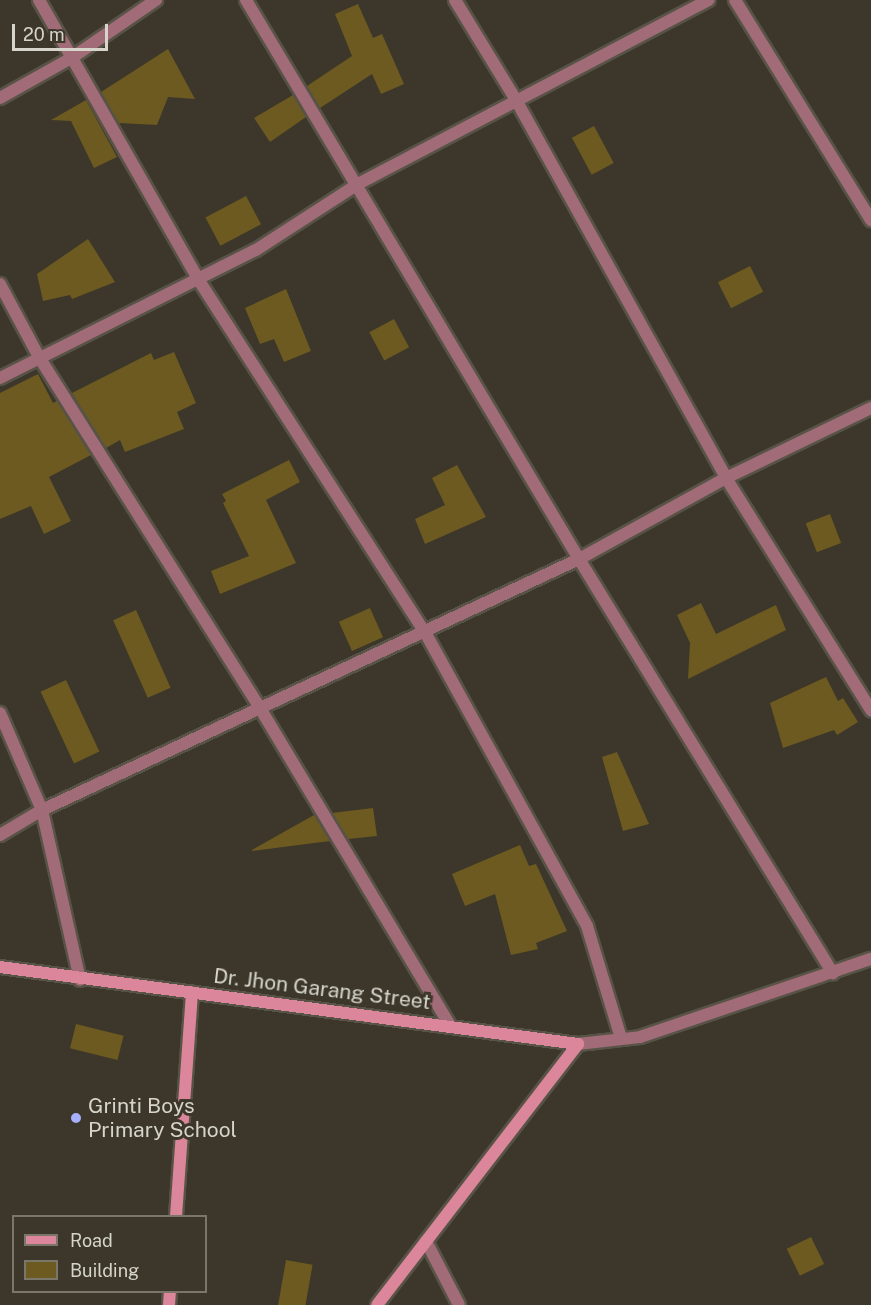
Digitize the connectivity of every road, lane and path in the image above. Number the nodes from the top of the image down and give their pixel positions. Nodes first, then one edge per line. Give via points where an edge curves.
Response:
1 (39, 0) edge
2 (156, 0) edge
3 (246, 0) edge
4 (455, 0) edge
5 (709, 0) edge
6 (735, 0) edge
7 (73, 57) junction
8 (0, 98) edge
9 (516, 100) junction
10 (358, 184) junction
11 (871, 220) edge
12 (198, 279) junction
13 (0, 284) edge
14 (39, 357) junction
15 (0, 378) edge
16 (871, 408) edge
17 (726, 478) junction
18 (579, 560) junction
19 (426, 634) junction
20 (260, 708) junction
21 (871, 710) edge
22 (0, 712) edge
23 (42, 810) junction
24 (0, 835) edge
25 (871, 959) edge
26 (0, 967) edge
27 (833, 973) junction
28 (80, 980) junction
29 (192, 993) junction
30 (449, 1024) junction
31 (621, 1038) junction
32 (578, 1044) junction
33 (176, 1215) edge
34 (426, 1241) junction
35 (377, 1305) edge
36 (459, 1305) edge

1 - 7 street
2 - 7 street
3 - 10 street
4 - 9 street
5 - 9 street
6 - 11 street
7 - 8 street
7 - 12 street
9 - 10 street
9 - 17 street
10 - 12 street via 256,250
10 - 18 street
12 - 14 street
12 - 19 street
13 - 14 street
14 - 15 street
14 - 20 street
16 - 17 street
17 - 18 street
17 - 21 street
18 - 19 street
18 - 27 street
19 - 20 street
19 - 31 street via 587,926
20 - 23 street
20 - 30 street
22 - 23 street
23 - 24 street
23 - 28 street
25 - 27 street, Dr. Jhon Garang Street
26 - 28 street, Dr. Jhon Garang Street
27 - 31 street, Dr. Jhon Garang Street via 640,1037
28 - 29 street, Dr. Jhon Garang Street
29 - 30 street, Dr. Jhon Garang Street
29 - 33 street
30 - 32 street, Dr. Jhon Garang Street
31 - 32 street, Dr. Jhon Garang Street
32 - 34 street
34 - 35 street
34 - 36 street

